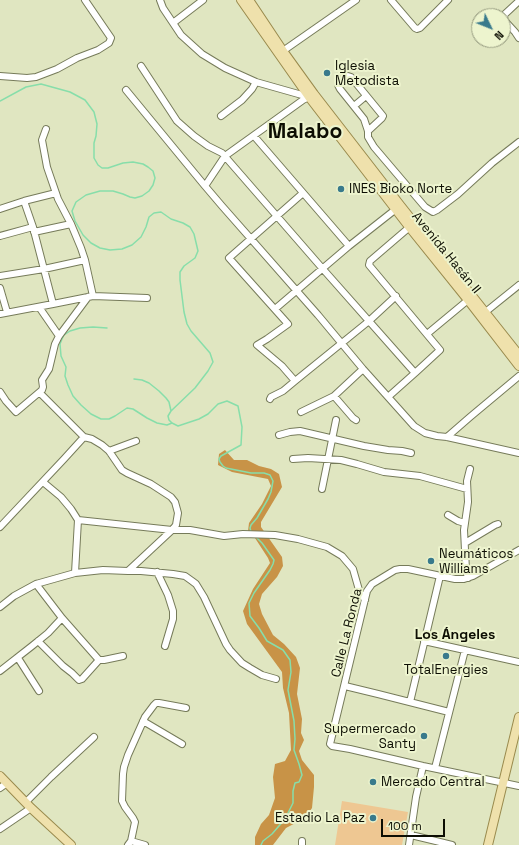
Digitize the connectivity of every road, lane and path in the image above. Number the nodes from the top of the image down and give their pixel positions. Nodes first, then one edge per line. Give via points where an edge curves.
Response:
1 (85, 0) edge
2 (160, 0) edge
3 (203, 0) edge
4 (241, 0) edge
5 (249, 0) edge
6 (356, 0) edge
7 (391, 0) edge
8 (448, 0) edge
9 (519, 1) edge
10 (173, 23) junction
11 (517, 30) edge
12 (519, 38) edge
13 (281, 52) junction
14 (141, 66) dead end
15 (0, 76) edge
16 (256, 82) junction
17 (126, 90) dead end
18 (312, 95) junction
19 (366, 96) junction
20 (354, 106) junction
21 (221, 116) dead end
22 (46, 129) dead end
23 (368, 131) junction
24 (254, 136) junction
25 (519, 142) edge
26 (225, 156) junction
27 (205, 186) junction
28 (56, 193) junction
29 (303, 193) junction
30 (24, 201) junction
31 (0, 209) edge
32 (396, 209) junction
33 (278, 215) junction
34 (71, 224) junction
35 (412, 226) junction
36 (33, 230) junction
37 (0, 236) edge
38 (251, 239) junction
39 (349, 246) junction
40 (85, 260) junction
41 (322, 268) junction
42 (44, 270) junction
43 (0, 276) edge
44 (519, 285) edge
45 (0, 288) edge
46 (296, 290) junction
47 (90, 296) junction
48 (396, 296) junction
49 (147, 298) dead end
50 (468, 300) junction
51 (53, 304) junction
52 (39, 307) junction
53 (275, 309) junction
54 (7, 312) junction
55 (0, 314) edge
56 (483, 314) junction
57 (369, 321) junction
58 (427, 334) junction
59 (59, 336) junction
60 (342, 343) junction
61 (519, 355) edge
62 (519, 366) edge
63 (363, 369) junction
64 (416, 373) junction
65 (519, 376) edge
66 (295, 381) junction
67 (40, 392) junction
68 (1, 394) edge
69 (334, 396) junction
70 (388, 397) junction
71 (270, 399) dead end
72 (301, 412) dead end
73 (336, 420) dead end
74 (356, 420) dead end
75 (279, 435) dead end
76 (84, 437) junction
77 (447, 437) junction
78 (332, 438) junction
79 (136, 441) dead end
80 (109, 451) junction
81 (411, 453) dead end
82 (519, 453) edge
83 (328, 459) junction
84 (293, 460) dead end
85 (470, 469) dead end
86 (43, 482) junction
87 (322, 489) dead end
88 (467, 489) junction
89 (448, 515) dead end
90 (78, 520) junction
91 (465, 523) junction
92 (498, 524) dead end
93 (0, 527) edge
94 (172, 530) junction
95 (465, 543) junction
96 (519, 550) edge
97 (128, 572) junction
98 (157, 572) junction
99 (75, 573) junction
100 (440, 576) junction
101 (468, 578) junction
102 (36, 584) junction
103 (358, 590) junction
104 (367, 591) junction
105 (365, 600) junction
106 (0, 606) edge
107 (62, 618) junction
108 (38, 641) junction
109 (424, 641) junction
110 (165, 646) dead end
111 (465, 650) junction
112 (123, 656) dead end
113 (18, 658) junction
114 (99, 660) junction
115 (519, 662) edge
116 (0, 671) edge
117 (276, 679) dead end
118 (345, 686) junction
119 (39, 691) dead end
120 (410, 702) junction
121 (186, 708) dead end
122 (449, 712) junction
123 (519, 717) edge
124 (143, 721) junction
125 (94, 737) dead end
126 (182, 744) dead end
127 (423, 766) junction
128 (435, 768) junction
129 (0, 776) edge
130 (504, 782) junction
131 (3, 786) edge
132 (519, 786) edge
133 (28, 805) junction
134 (0, 828) edge
135 (411, 835) junction
136 (130, 843) edge
137 (71, 845) edge
138 (145, 845) edge
139 (409, 845) edge
140 (452, 845) edge
141 (488, 845) edge

1 - 15 street via 111,38 109,43 36,77
2 - 10 street
3 - 10 street
4 - 13 main road, Avenida Hasán II
5 - 13 main road, Avenida Hasán II
6 - 13 street
7 - 8 street via 417,29
9 - 11 street via 504,18
10 - 16 street via 181,35 202,54
11 - 12 street
13 - 18 main road, Avenida Hasán II
14 - 26 street via 177,121 194,136
16 - 18 street
16 - 21 street via 242,100
17 - 27 street
18 - 24 street
18 - 32 main road, Avenida Hasán II
18 - 35 main road, Avenida Hasán II
19 - 20 street
19 - 20 street via 351,77 341,80 338,85
19 - 23 street via 382,116
20 - 23 street via 364,119
22 - 28 street via 42,140 47,167
23 - 25 street via 368,137 374,147 433,212
24 - 26 street
24 - 29 street
26 - 27 street
26 - 33 street
27 - 38 street
28 - 30 street
28 - 34 street
29 - 33 street
29 - 39 street
30 - 31 street
30 - 36 street
32 - 35 main road, Avenida Hasán II
32 - 39 street
33 - 38 street
33 - 41 street
34 - 36 street
34 - 40 street
35 - 48 street via 370,261 369,265
35 - 50 main road, Avenida Hasán II
35 - 56 main road, Avenida Hasán II
36 - 37 street
36 - 42 street
38 - 46 street
38 - 53 street via 229,258
39 - 41 street
40 - 42 street
40 - 47 street
41 - 46 street
41 - 57 street
42 - 43 street
42 - 51 street
44 - 56 street
45 - 54 street
46 - 53 street
46 - 60 street
47 - 49 street
47 - 51 street
47 - 59 street
48 - 57 street
48 - 58 street
50 - 56 main road, Avenida Hasán II
50 - 58 street
51 - 52 street
52 - 54 street
52 - 59 street
53 - 66 street via 288,324 257,345
54 - 55 street
56 - 61 main road, Avenida Hasán II
56 - 62 main road, Avenida Hasán II
57 - 60 street
57 - 64 street
58 - 64 street via 440,350
59 - 67 street
60 - 63 street
60 - 66 street
63 - 69 street
63 - 70 street
64 - 70 street
65 - 77 street
66 - 71 street
67 - 68 street via 16,412
67 - 76 street
69 - 72 street
69 - 74 street
70 - 77 street via 419,430
73 - 78 street
75 - 78 street via 300,431
76 - 80 street via 92,439
76 - 86 street
77 - 82 street
78 - 81 street
78 - 83 street
79 - 80 street
80 - 94 street via 127,473 151,484 175,502 178,513 176,525
83 - 84 street
83 - 87 street
83 - 88 street via 384,472 420,476
85 - 88 street
86 - 90 street via 61,497
86 - 93 street
88 - 91 street
89 - 91 street
90 - 94 street
90 - 99 street
91 - 95 street
92 - 95 street
94 - 97 street
94 - 103 street via 190,530 224,536 275,535 327,547 342,556 353,569
95 - 101 street
96 - 101 street
97 - 98 street
97 - 99 street via 103,570
98 - 110 street via 173,611
98 - 117 street via 185,576 196,584 230,650 250,668
99 - 102 street
100 - 101 street, Calle La Ronda via 461,580
100 - 104 street, Calle La Ronda via 397,569 374,581
100 - 109 street
102 - 106 street
102 - 107 street
103 - 104 street
103 - 105 street
104 - 105 street, Calle La Ronda
105 - 118 street, Calle La Ronda
107 - 108 street
107 - 114 street
108 - 113 street
108 - 114 street via 79,680
109 - 111 street
109 - 120 street
111 - 115 street
111 - 122 street
112 - 114 street
113 - 116 street
113 - 119 street
118 - 120 street
118 - 127 street, Calle La Ronda via 330,744
120 - 122 street
121 - 124 street via 156,703
122 - 128 street
123 - 130 main road
124 - 126 street
124 - 136 street via 128,755 123,774 122,801 135,822
125 - 133 street
127 - 128 street
127 - 135 street
128 - 130 street
129 - 131 main road
130 - 132 street
130 - 141 main road
131 - 133 main road
133 - 134 street
133 - 137 main road
135 - 139 street
135 - 140 street
136 - 138 street

